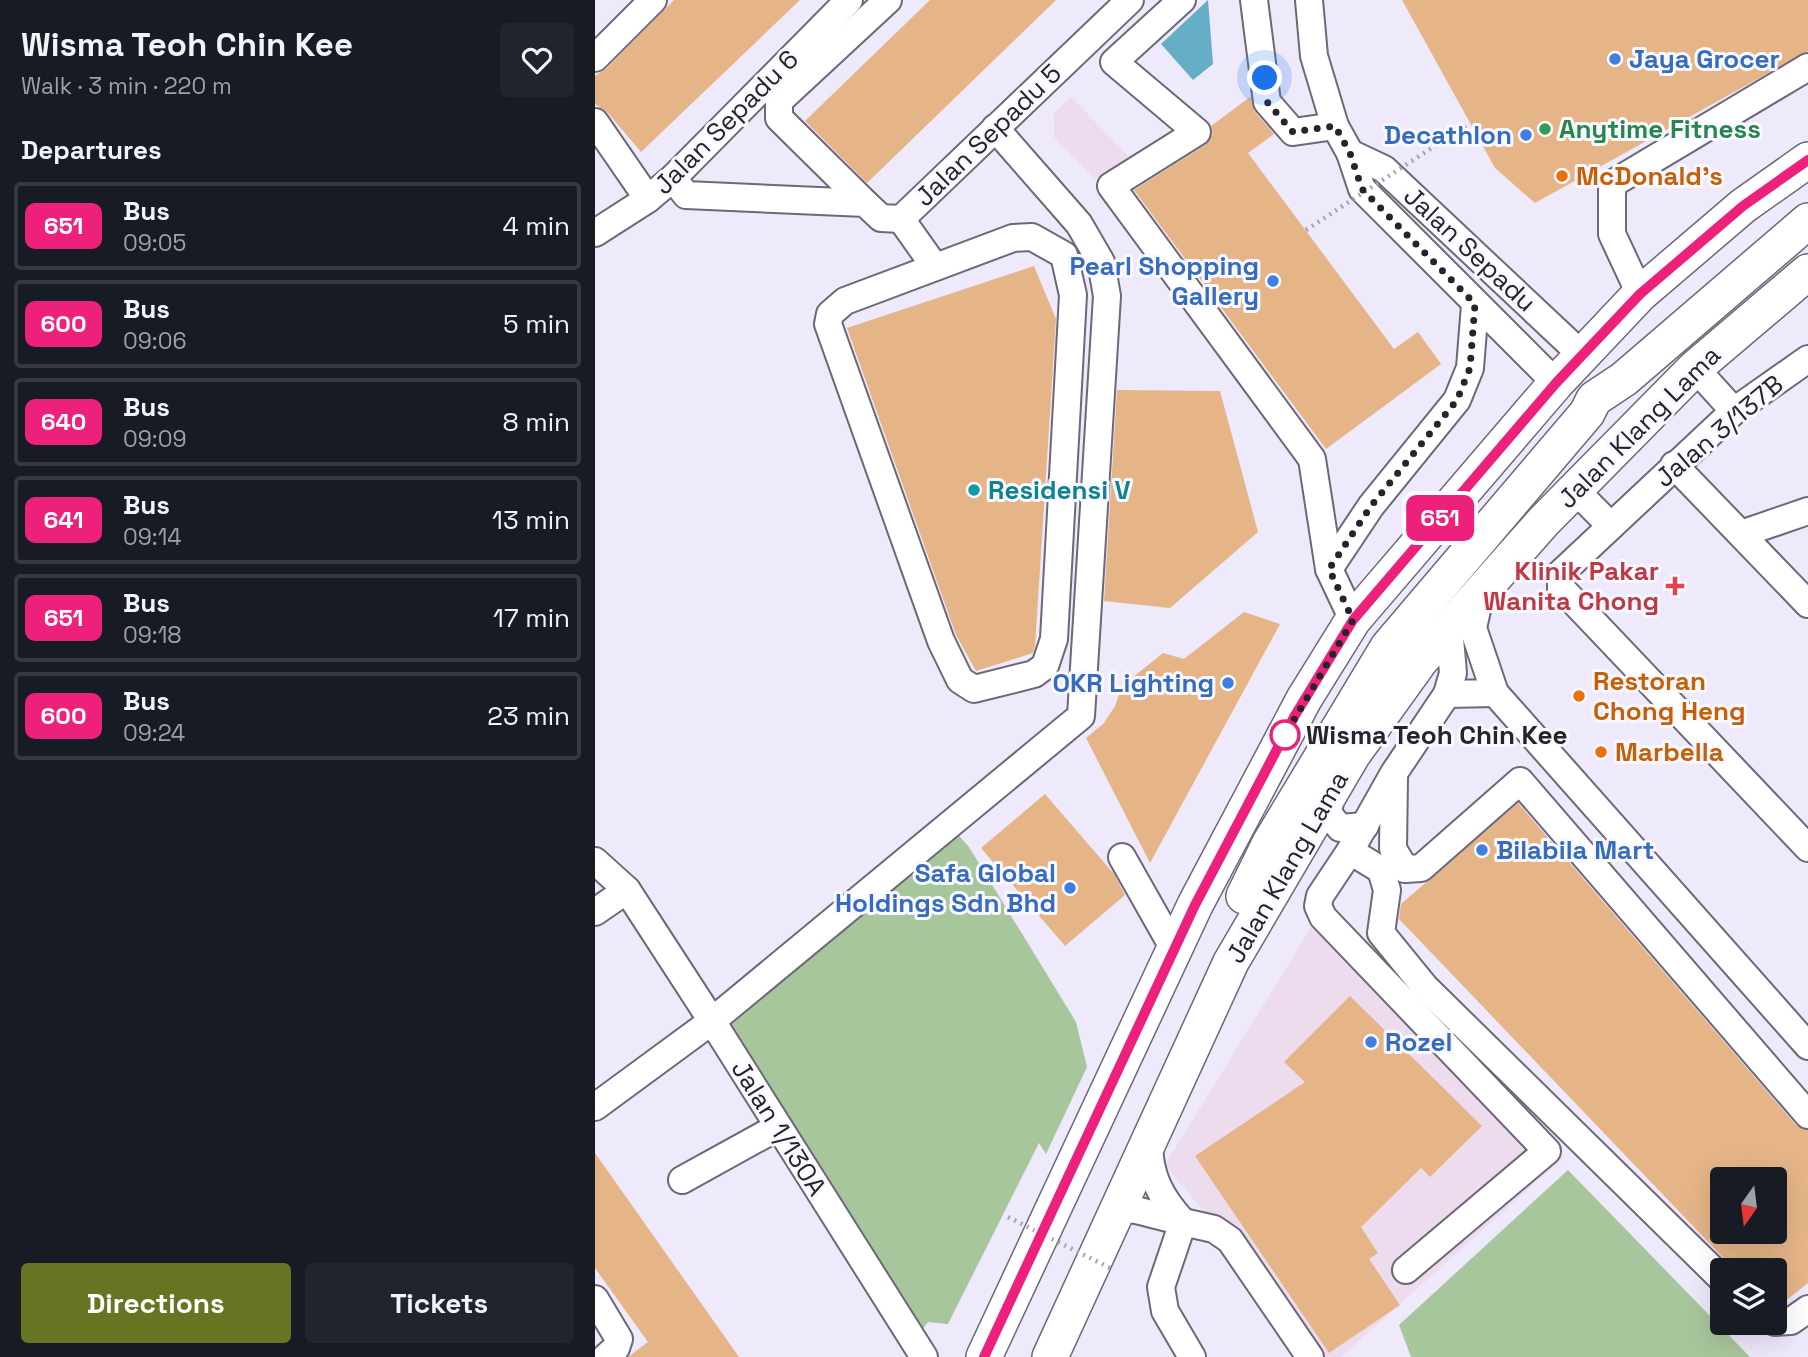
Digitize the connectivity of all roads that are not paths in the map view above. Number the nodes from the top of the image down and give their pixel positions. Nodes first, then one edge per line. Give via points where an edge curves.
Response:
1 (653, 0) edge
2 (849, 0) edge
3 (888, 0) edge
4 (1130, 0) edge
5 (1182, 0) edge
6 (1254, 0) edge
7 (1309, 0) edge
8 (595, 58) edge
9 (1808, 67) edge
10 (595, 122) edge
11 (1335, 126) junction
12 (995, 128) junction
13 (1350, 153) junction
14 (1808, 160) edge
15 (673, 178) junction
16 (648, 200) junction
17 (865, 203) junction
18 (901, 219) junction
19 (1808, 221) edge
20 (595, 233) edge
21 (935, 267) junction
22 (1808, 272) edge
23 (1640, 294) junction
24 (1475, 304) junction
25 (1583, 356) junction
26 (1808, 359) edge
27 (1695, 368) junction
28 (1556, 383) junction
29 (1594, 399) junction
30 (1734, 411) junction
31 (1674, 465) junction
32 (1574, 489) junction
33 (1808, 511) edge
34 (1611, 526) junction
35 (1741, 534) junction
36 (1329, 569) junction
37 (1482, 590) junction
38 (1808, 604) edge
39 (1353, 620) junction
40 (1449, 627) junction
41 (1495, 693) junction
42 (1447, 694) junction
43 (1551, 755) junction
44 (1394, 773) junction
45 (1520, 781) junction
46 (1332, 787) junction
47 (1365, 826) junction
48 (1808, 848) edge
49 (1350, 851) junction
50 (1122, 857) dead end
51 (595, 861) edge
52 (1405, 869) junction
53 (627, 890) junction
54 (1387, 890) junction
55 (595, 912) edge
56 (1174, 949) junction
57 (1231, 961) junction
58 (712, 1021) junction
59 (1808, 1046) edge
60 (595, 1107) edge
61 (1808, 1115) edge
62 (778, 1127) junction
63 (1149, 1140) junction
64 (683, 1180) dead end
65 (1114, 1217) junction
66 (1182, 1222) junction
67 (1710, 1267) edge
68 (1406, 1270) dead end
69 (595, 1299) edge
70 (1808, 1309) edge
71 (1787, 1321) edge
72 (606, 1357) edge
73 (924, 1357) edge
74 (984, 1357) edge
75 (1050, 1357) edge
76 (1192, 1357) edge
77 (1310, 1357) edge

1 - 8 street
2 - 15 street, Jalan Sepadu 6
3 - 17 street via 779,101 779,118
4 - 12 street, Jalan Sepadu 5
5 - 36 street via 1114,62 1197,132 1111,186 1312,459
6 - 11 street via 1267,102 1293,132
7 - 11 street, Jalan Sepadu via 1314,57
9 - 23 street via 1612,184 1612,234
10 - 16 street
11 - 13 street, Jalan Sepadu
12 - 18 street, Jalan Sepadu 5
12 - 58 street via 1079,224 1101,262 1107,296 1081,716
13 - 24 street, Jalan Sepadu via 1362,189
13 - 25 street, Jalan Sepadu via 1384,169
14 - 23 main road via 1743,206
15 - 16 street, Jalan Sepadu 6
15 - 17 street, Jalan Sepadu 5 via 686,195
16 - 20 street, Jalan Sepadu 6
17 - 18 street, Jalan Sepadu 5 via 881,218
18 - 21 street
19 - 29 main road via 1624,379
21 - 21 street via 1013,238 1033,237 1064,255 1073,295 1054,639 1045,666 1034,674 974,688 960,680 941,640 828,324 830,314 845,301
22 - 27 main road, Jalan Klang Lama
23 - 25 main road
24 - 28 street, Jalan Sepadu
24 - 36 street via 1470,368 1457,400 1371,506
25 - 28 main road
25 - 29 main road via 1594,372
26 - 30 street, Jalan 3/137B
27 - 30 street
27 - 32 main road, Jalan Klang Lama
28 - 29 main road via 1572,395
28 - 39 main road
29 - 57 main road via 1587,413 1388,647 1242,900
30 - 31 street, Jalan 3/137B
31 - 34 street, Jalan 3/137B
31 - 35 street
32 - 34 street
32 - 37 main road, Jalan Klang Lama
33 - 35 street
34 - 48 street, Jalan 3/137B via 1561,573 1561,588
35 - 38 street
36 - 39 street
37 - 40 main road, Jalan Klang Lama
37 - 41 street via 1473,628
39 - 56 main road via 1257,786
40 - 42 street via 1453,673
40 - 46 main road, Jalan Klang Lama
41 - 42 street
41 - 43 street
42 - 44 street
43 - 45 street
43 - 59 street
44 - 47 street
44 - 52 street via 1393,849
45 - 52 street via 1421,868
45 - 61 street
46 - 47 street via 1328,813 1340,828
46 - 57 main road, Jalan Klang Lama
47 - 49 street
49 - 54 street via 1381,870
49 - 68 street via 1320,896 1323,917 1547,1151
50 - 56 street
51 - 53 street, Jalan 1/130A
52 - 54 street
53 - 55 street
53 - 58 street, Jalan 1/130A
54 - 67 street via 1381,933 1425,987
56 - 74 main road
57 - 63 main road, Jalan Klang Lama
58 - 60 street
58 - 62 street, Jalan 1/130A
62 - 64 street
62 - 73 street, Jalan 1/130A
63 - 65 main road, Jalan Klang Lama
63 - 66 street via 1149,1167 1159,1193
65 - 66 street via 1118,1208 1136,1209
65 - 75 main road, Jalan Klang Lama
66 - 76 street via 1161,1287 1165,1311
66 - 77 street via 1214,1229 1230,1240
69 - 72 street via 619,1339
70 - 71 street

